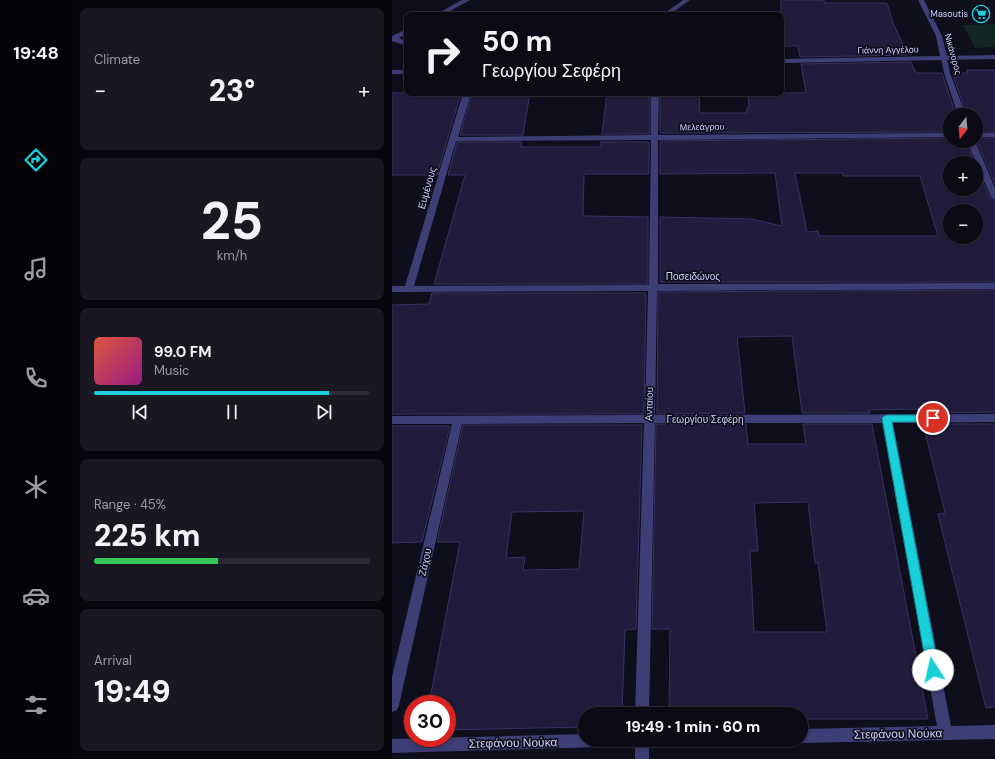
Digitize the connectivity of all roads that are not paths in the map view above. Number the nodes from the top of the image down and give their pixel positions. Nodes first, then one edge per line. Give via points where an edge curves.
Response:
1 (467, 0) edge
2 (687, 0) edge
3 (921, 0) edge
4 (444, 12) edge
5 (669, 12) edge
6 (404, 32) edge
7 (392, 38) edge
8 (404, 43) edge
9 (995, 57) edge
10 (944, 58) junction
11 (784, 61) edge
12 (392, 72) edge
13 (404, 72) edge
14 (466, 96) edge
15 (655, 96) edge
16 (960, 108) edge
17 (943, 135) edge
18 (983, 135) edge
19 (995, 135) edge
20 (654, 138) junction
21 (453, 139) junction
22 (974, 148) edge
23 (995, 197) edge
24 (995, 286) edge
25 (653, 287) junction
26 (392, 289) edge
27 (409, 289) junction
28 (887, 418) junction
29 (995, 418) edge
30 (649, 419) junction
31 (392, 420) edge
32 (458, 420) junction
33 (392, 705) edge
34 (642, 707) edge
35 (995, 732) edge
36 (945, 733) junction
37 (808, 736) edge
38 (578, 741) edge
39 (392, 746) edge
40 (642, 747) edge
41 (642, 759) edge

1 - 4 street
2 - 5 street
3 - 10 street, Νικάνορος via 939,36
6 - 7 street
7 - 8 street
9 - 10 street, Γιάννη Αγγέλου
10 - 11 street, Γιάννη Αγγέλου
10 - 16 street, Νικάνορος
12 - 13 street
14 - 21 street, Ευμένους
15 - 20 street, Ανταίου
17 - 20 street, Μελεάγρου
18 - 19 street
20 - 21 street, Μελεάγρου
20 - 25 street, Ανταίου
21 - 27 street, Ευμένους
22 - 23 street
24 - 25 street, Ποσειδώνος
25 - 27 street, Ποσειδώνος
25 - 30 street, Ανταίου
26 - 27 street, Ποσειδώνος
28 - 29 street, Γεωργίου Σεφέρη
28 - 30 street, Γεωργίου Σεφέρη
28 - 36 street
30 - 32 street, Γεωργίου Σεφέρη
30 - 34 street, Ανταίου
31 - 32 street, Γεωργίου Σεφέρη
32 - 33 street, Ζάχου
35 - 36 street, Στεφάνου Νούκα
36 - 37 street, Στεφάνου Νούκα
38 - 39 street, Στεφάνου Νούκα
40 - 41 street

